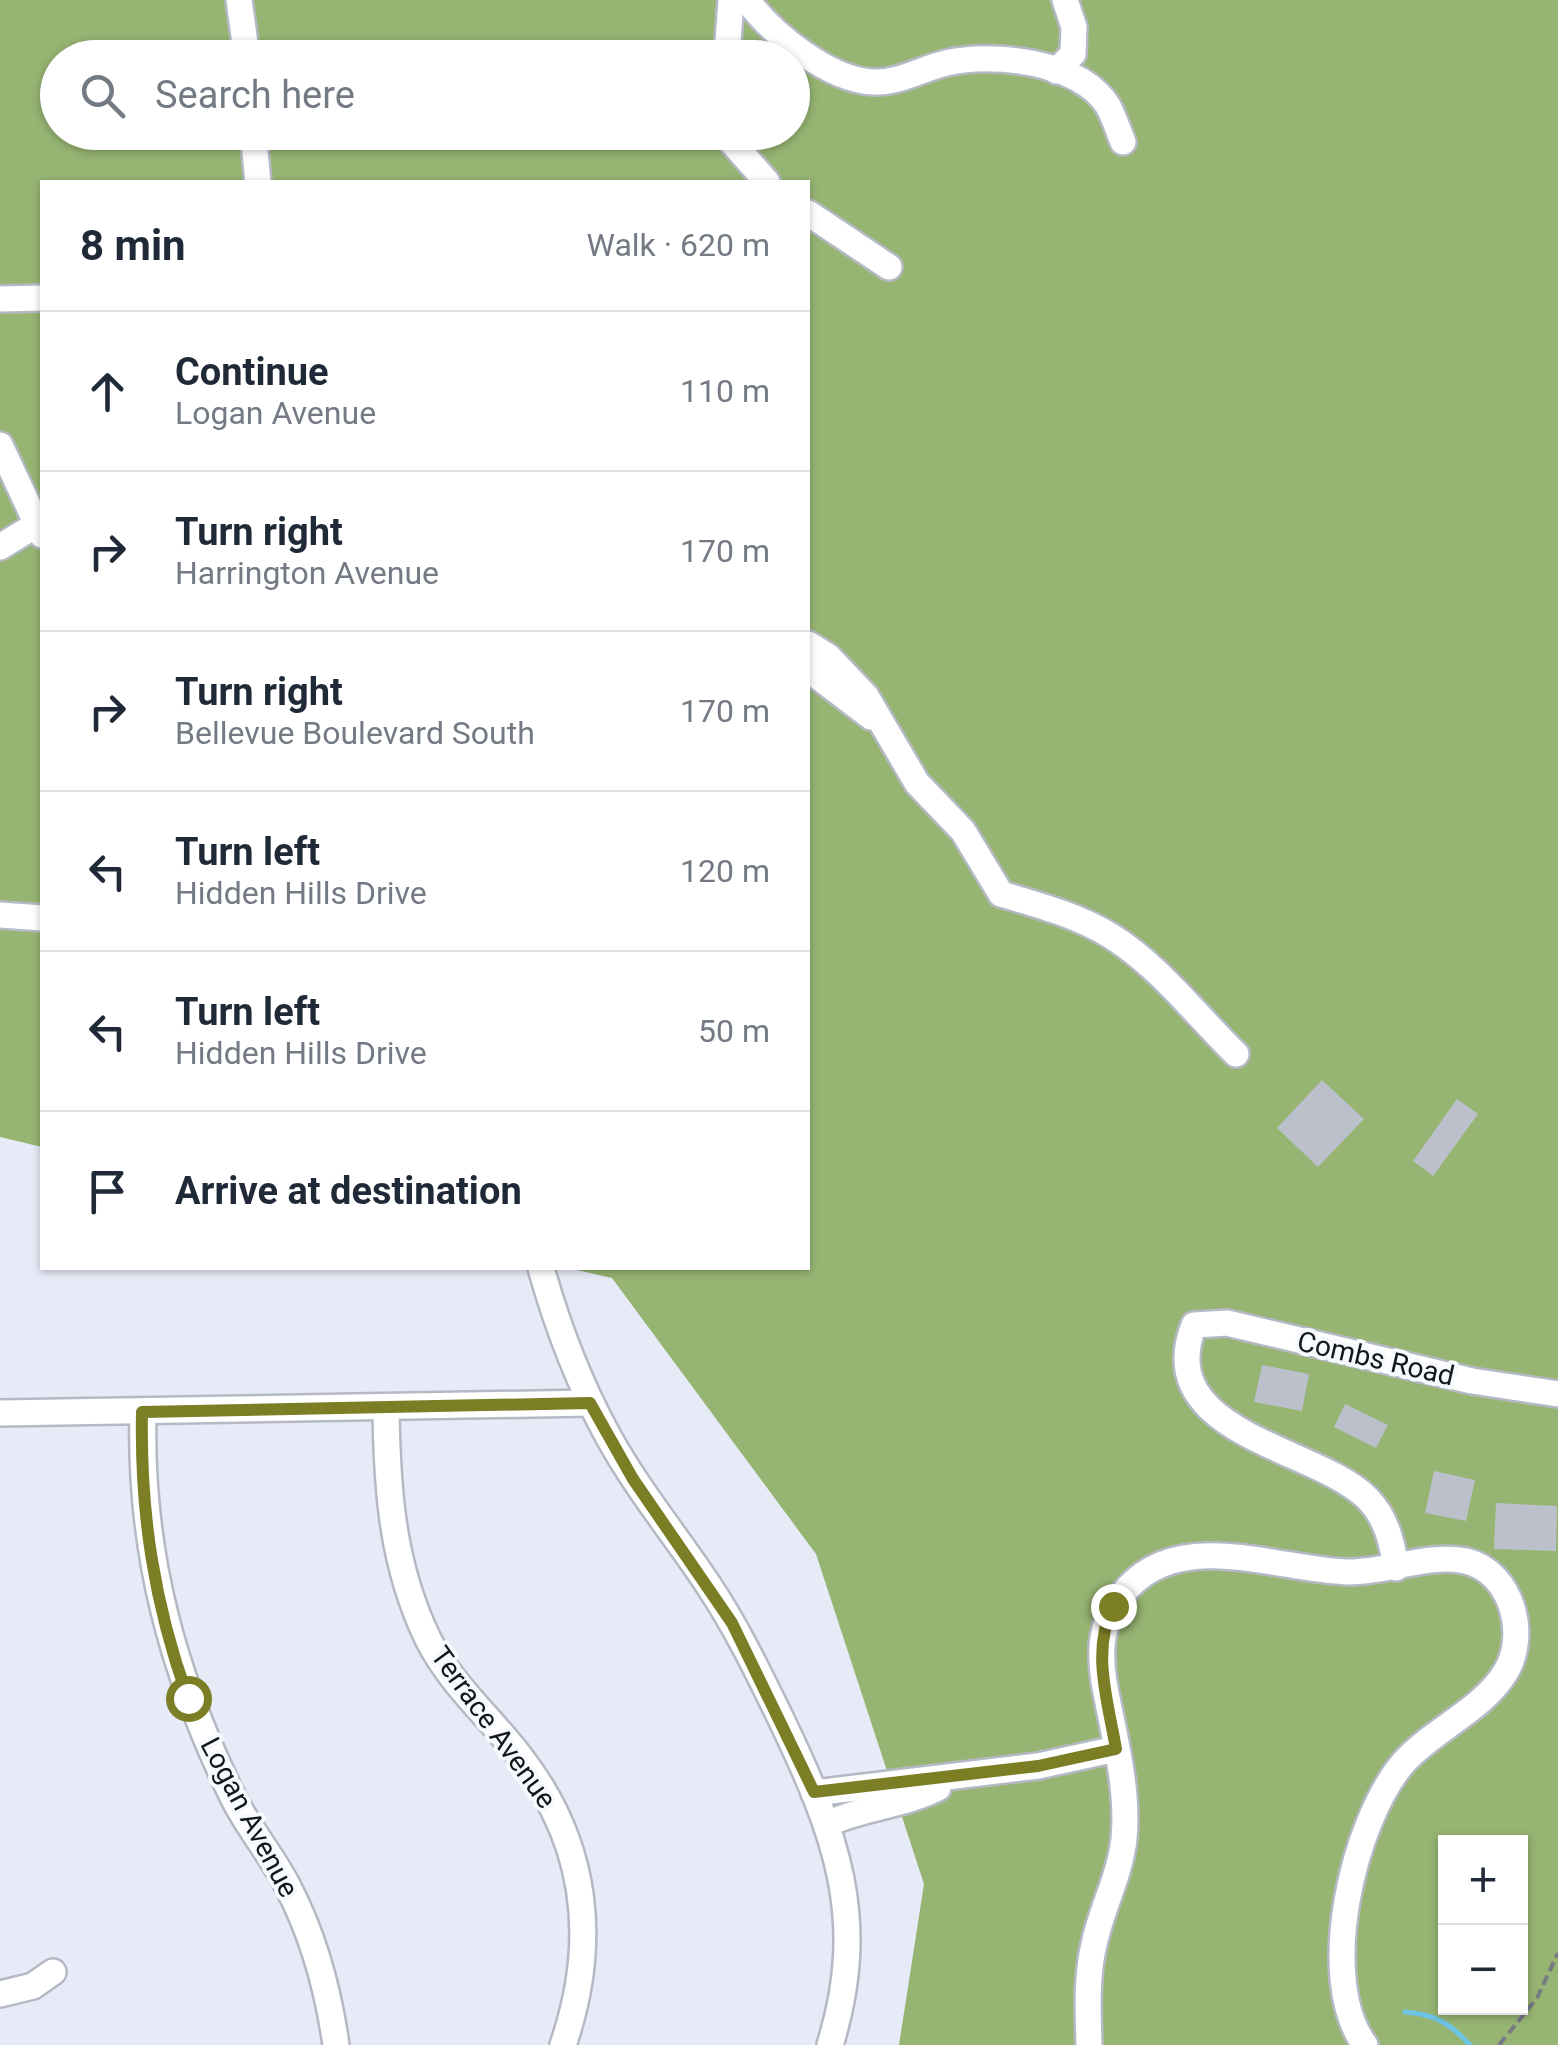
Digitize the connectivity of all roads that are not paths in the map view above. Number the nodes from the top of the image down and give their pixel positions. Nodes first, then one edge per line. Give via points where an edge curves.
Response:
1 (238, 0) edge
2 (732, 0) edge
3 (747, 0) edge
4 (1065, 0) edge
5 (244, 40) edge
6 (728, 40) edge
7 (790, 40) edge
8 (810, 53) edge
9 (1056, 71) junction
10 (1123, 142) dead end
11 (255, 150) edge
12 (738, 150) edge
13 (258, 180) edge
14 (764, 180) edge
15 (810, 215) edge
16 (889, 267) dead end
17 (0, 298) edge
18 (40, 298) edge
19 (0, 446) edge
20 (39, 530) edge
21 (0, 546) edge
22 (810, 646) edge
23 (810, 670) edge
24 (885, 728) junction
25 (0, 915) edge
26 (40, 918) edge
27 (1236, 1054) dead end
28 (541, 1270) edge
29 (1558, 1394) edge
30 (590, 1403) junction
31 (386, 1409) junction
32 (142, 1412) junction
33 (0, 1414) edge
34 (1396, 1568) junction
35 (1116, 1749) junction
36 (960, 1776) junction
37 (814, 1792) junction
38 (827, 1824) junction
39 (53, 1972) dead end
40 (0, 1994) edge
41 (336, 2045) edge
42 (563, 2045) edge
43 (830, 2045) edge
44 (1089, 2045) edge
45 (1366, 2045) edge

1 - 5 street
2 - 6 street
3 - 7 street
4 - 9 street via 1073,54
8 - 9 street via 849,78 872,82 1000,56
9 - 10 street via 1106,104
11 - 13 street
12 - 14 street
15 - 16 street
17 - 18 street
19 - 20 street
20 - 21 street
22 - 24 street via 850,676
23 - 24 street
24 - 27 street via 1000,894 1111,936
25 - 26 street
28 - 30 street
29 - 34 street, Combs Road via 1472,1381 1227,1323 1194,1325 1190,1365 1213,1413 1348,1481 1385,1523
30 - 31 street
30 - 37 street via 633,1479 732,1623
31 - 32 street
31 - 42 street, Terrace Avenue via 391,1525 428,1639 531,1772 572,1849 584,1950
32 - 33 street
32 - 41 street, Logan Avenue via 146,1534 171,1650 236,1803 287,1884 316,1950
34 - 35 street via 1340,1571 1198,1555 1151,1567 1113,1606 1102,1639
34 - 45 street via 1450,1560 1480,1566 1510,1600 1515,1644 1498,1682 1408,1759 1362,1830 1342,1978 1352,2024
35 - 36 street
35 - 44 street via 1124,1834 1090,1966
36 - 37 street
36 - 38 street via 910,1800
37 - 38 street
38 - 43 street via 843,1873 849,1926 847,1976
39 - 40 street via 33,1986

